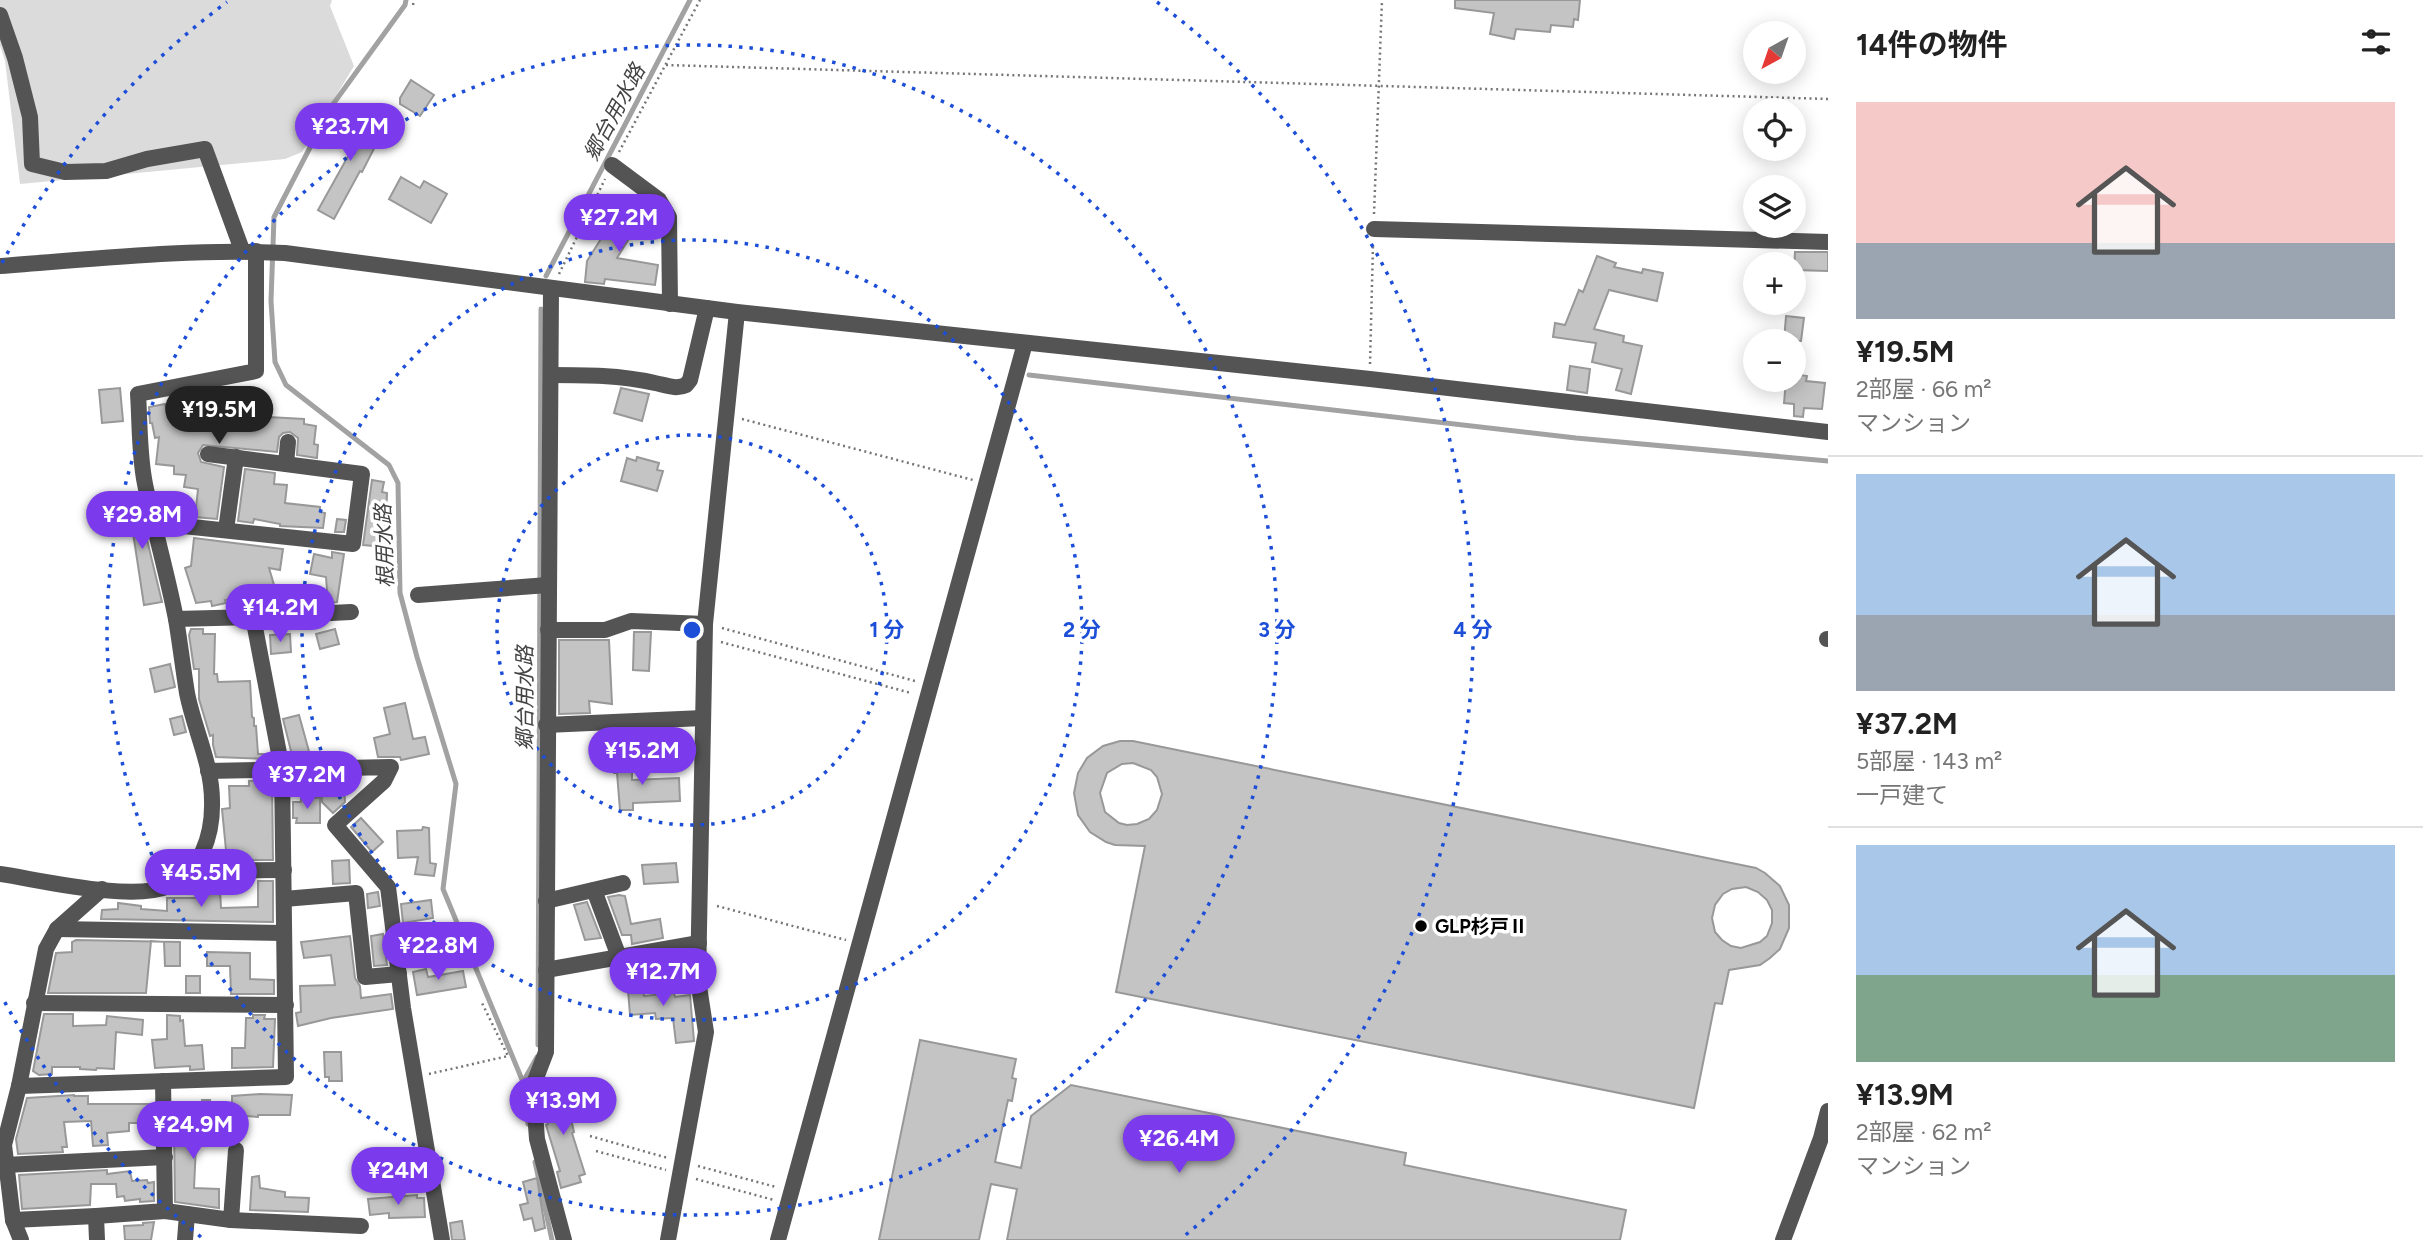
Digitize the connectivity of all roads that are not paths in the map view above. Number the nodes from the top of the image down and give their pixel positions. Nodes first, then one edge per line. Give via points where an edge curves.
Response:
1 (0, 15) edge
2 (612, 165) road end
3 (1374, 229) dead end
4 (1828, 242) edge
5 (253, 251) junction
6 (0, 266) edge
7 (551, 289) junction
8 (670, 304) junction
9 (707, 309) junction
10 (737, 312) junction
11 (1025, 343) junction
12 (551, 375) junction
13 (1828, 432) edge
14 (288, 442) dead end
15 (208, 454) dead end
16 (236, 457) junction
17 (286, 464) junction
18 (155, 523) junction
19 (226, 530) junction
20 (543, 585) junction
21 (418, 595) dead end
22 (351, 612) dead end
23 (253, 617) junction
24 (176, 619) junction
25 (548, 631) junction
26 (705, 631) junction
27 (703, 718) junction
28 (547, 725) junction
29 (282, 769) junction
30 (208, 771) junction
31 (284, 870) junction
32 (191, 871) junction
33 (0, 874) edge
34 (623, 883) dead end
35 (102, 889) junction
36 (594, 890) junction
37 (284, 899) junction
38 (546, 901) junction
39 (57, 929) junction
40 (284, 933) junction
41 (699, 943) junction
42 (619, 957) junction
43 (546, 970) junction
44 (399, 974) junction
45 (34, 1003) junction
46 (285, 1005) junction
47 (163, 1081) junction
48 (19, 1086) junction
49 (1828, 1111) edge
50 (236, 1150) dead end
51 (165, 1157) junction
52 (5, 1165) junction
53 (166, 1211) junction
54 (187, 1214) junction
55 (96, 1216) junction
56 (13, 1220) junction
57 (231, 1220) junction
58 (361, 1226) dead end
59 (21, 1240) edge
60 (97, 1240) edge
61 (185, 1240) edge
62 (442, 1240) edge
63 (564, 1240) edge
64 (668, 1240) edge
65 (778, 1240) edge
66 (1783, 1240) edge

1 - 5 street via 30,117 32,164 65,172 106,171 205,149
2 - 8 street via 659,200 669,217
3 - 4 street
5 - 6 street
5 - 7 street
5 - 18 street via 256,371 138,394 145,482
7 - 8 street
7 - 12 street
8 - 9 street
9 - 10 street
9 - 12 street via 686,385 677,388 601,375
10 - 11 street
10 - 26 street
11 - 13 street
11 - 65 street
12 - 20 street
14 - 17 street
15 - 16 street
16 - 17 street
16 - 19 street
17 - 19 street via 362,474 354,544
18 - 19 street
18 - 24 street
20 - 21 street
20 - 25 street
22 - 23 street
23 - 24 street
23 - 29 street
24 - 30 street via 188,695
25 - 26 street via 605,630 631,621
25 - 28 street
26 - 27 street
27 - 28 street
27 - 41 street
28 - 38 street
29 - 30 street
29 - 31 street
29 - 44 street via 391,767 384,781 335,825 388,887
30 - 32 street via 210,828
31 - 32 street
31 - 37 street
32 - 35 street via 169,886 152,890
33 - 35 street
34 - 36 street
35 - 39 street
36 - 38 street
36 - 42 street
37 - 40 street
37 - 44 street via 356,893 365,977
38 - 43 street
39 - 40 street
39 - 45 street via 46,949
40 - 46 street
41 - 42 street
41 - 64 street via 698,980 706,1032
42 - 43 street
43 - 63 street via 546,1052 533,1086 537,1139
44 - 62 street
45 - 46 street
45 - 48 street
46 - 47 street via 286,1077
47 - 48 street
47 - 51 street
48 - 52 street via 4,1145
49 - 66 street
50 - 57 street
51 - 52 street
51 - 53 street
52 - 56 street
53 - 54 street
53 - 55 street
54 - 57 street
54 - 61 street
55 - 56 street
55 - 60 street
56 - 59 street
57 - 58 street

